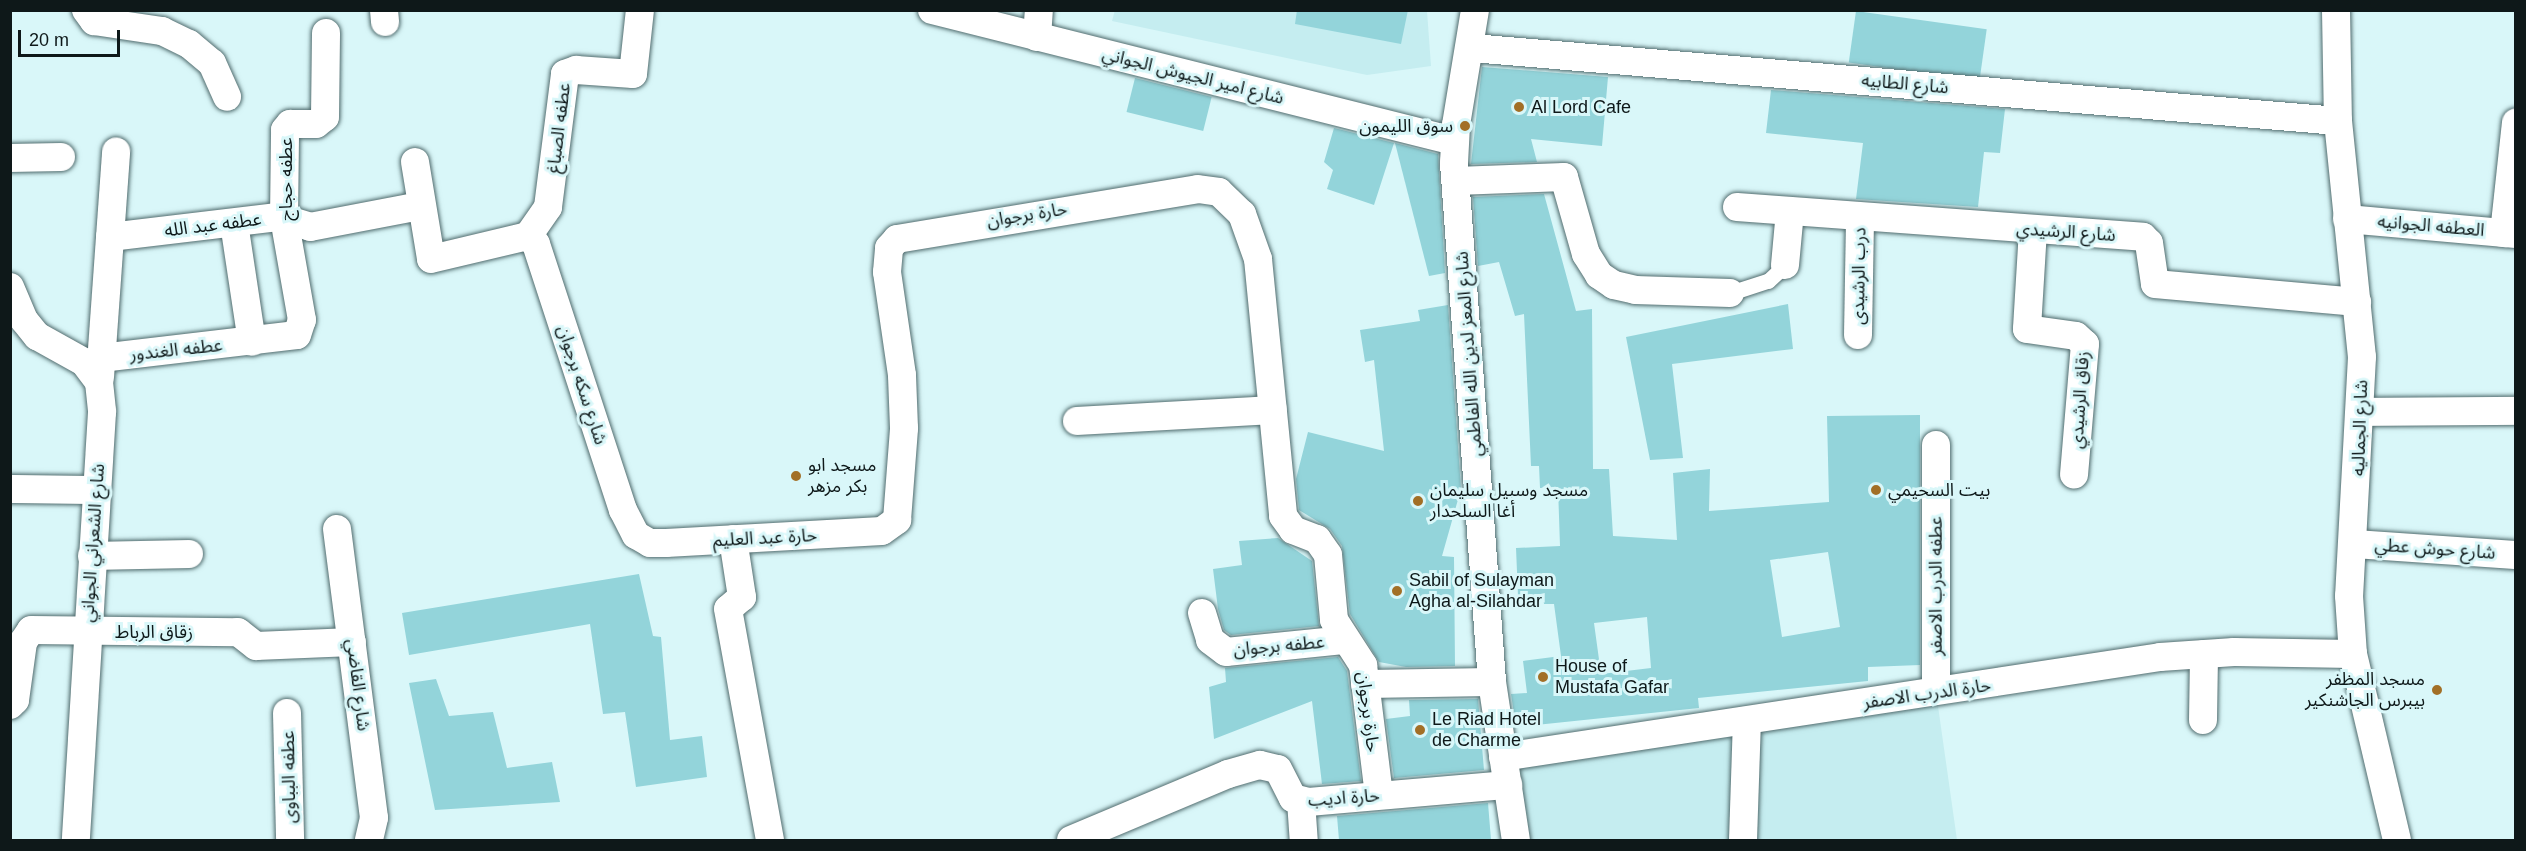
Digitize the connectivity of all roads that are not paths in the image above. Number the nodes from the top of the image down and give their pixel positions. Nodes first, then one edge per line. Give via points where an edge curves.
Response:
1 (86, 10) edge
2 (640, 10) edge
3 (932, 10) edge
4 (1475, 10) edge
5 (2336, 10) edge
6 (1038, 24) edge
7 (326, 33) dead end
8 (1472, 48) junction
9 (227, 98) dead end
10 (2338, 121) junction
11 (2515, 129) edge
12 (1454, 141) junction
13 (116, 152) dead end
14 (61, 157) dead end
15 (10, 158) edge
16 (415, 162) dead end
17 (1456, 181) junction
18 (420, 206) junction
19 (1737, 207) dead end
20 (1790, 211) junction
21 (1860, 217) junction
22 (285, 218) junction
23 (2347, 219) junction
24 (234, 223) junction
25 (2032, 230) junction
26 (2510, 234) edge
27 (528, 236) junction
28 (110, 237) junction
29 (1785, 265) joint
30 (10, 287) edge
31 (1730, 293) joint
32 (2357, 302) junction
33 (302, 320) joint
34 (1858, 335) dead end
35 (252, 342) junction
36 (100, 370) junction
37 (1273, 410) junction
38 (2516, 411) edge
39 (2362, 412) junction
40 (1077, 421) dead end
41 (1936, 445) dead end
42 (2074, 475) dead end
43 (10, 489) edge
44 (96, 490) junction
45 (894, 526) joint
46 (337, 530) dead end
47 (636, 535) joint
48 (733, 539) junction
49 (2354, 543) junction
50 (189, 554) dead end
51 (2516, 555) edge
52 (92, 556) junction
53 (1202, 613) dead end
54 (87, 632) junction
55 (1345, 640) junction
56 (352, 642) junction
57 (2204, 654) junction
58 (2353, 654) junction
59 (1492, 682) junction
60 (1365, 684) junction
61 (1936, 690) junction
62 (12, 702) edge
63 (287, 712) dead end
64 (2203, 720) dead end
65 (1747, 721) junction
66 (1503, 757) junction
67 (1508, 785) junction
68 (1379, 795) junction
69 (1301, 801) junction
70 (76, 840) edge
71 (290, 840) edge
72 (369, 840) edge
73 (770, 840) edge
74 (1071, 840) edge
75 (1304, 840) edge
76 (1516, 840) edge
77 (1743, 840) edge
78 (2397, 840) edge

1 - 9 street via 94,21 153,28 189,44 212,63
2 - 27 street, عطفه الصباغ via 633,74 576,70 566,74 548,207
3 - 6 street, شارع امير الجيوش الجواني
4 - 8 street, شارع المعز لدين الله الفاطمي
5 - 10 street, شارع الجماليه
6 - 12 street, شارع امير الجيوش الجواني
7 - 22 street, عطفه حجاج via 325,117 316,124 290,124 285,130
8 - 10 street, شارع الطابيه
8 - 12 street, شارع المعز لدين الله الفاطمي
10 - 23 street, شارع الجماليه
11 - 26 street
12 - 17 street, شارع المعز لدين الله الفاطمي
13 - 28 street
14 - 15 street
16 - 18 street
17 - 31 street via 1564,177 1586,254 1599,274 1614,285 1635,290
17 - 59 street, شارع المعز لدين الله الفاطمي
18 - 22 street, عطفه عبد الله via 310,227
18 - 27 street via 431,259
19 - 20 street, شارع الرشيدي
20 - 21 street, شارع الرشيدي
20 - 29 street
21 - 25 street, شارع الرشيدي
21 - 34 street, درب الرشيدى
22 - 24 street, عطفه عبد الله
22 - 33 street, عطفه حجاج
23 - 26 street, العطفه الجوانيه
23 - 32 street, شارع الجماليه
24 - 28 street, عطفه عبد الله
24 - 35 street
25 - 32 street, شارع الرشيدي via 2143,237 2149,243 2155,284
25 - 42 street, زقاق الرشيدي via 2027,329 2076,336 2085,344
27 - 47 street, شارع سكه برجوان via 536,244 623,510
28 - 36 street
29 - 31 lane via 1768,281
30 - 36 street via 24,320 37,336
32 - 39 street, شارع الجماليه
33 - 35 street, عطفه الغندور via 297,335
35 - 36 street, عطفه الغندور
36 - 44 street, شارع الشعراني الجواني via 102,412
37 - 40 street
37 - 45 street, حارة برجوان via 1258,259 1242,214 1219,192 1198,189 909,234 889,248 887,258 903,428
37 - 55 street, حارة برجوان via 1283,516 1293,530 1324,546 1334,620
38 - 39 street
39 - 49 street, شارع الجماليه
41 - 61 street, عطفه الدرب الاصفر
43 - 44 street
44 - 52 street, شارع الشعراني الجواني
45 - 48 street, حارة عبد العليم via 882,531
46 - 56 street, شارع القاضي
47 - 48 street, حارة عبد العليم via 650,543
48 - 73 street via 742,597 728,609
49 - 51 street, شارع حوش عطي
49 - 58 street, شارع الجماليه via 2349,596
50 - 52 street
52 - 54 street, شارع الشعراني الجواني
53 - 55 street, عطفه برجوان via 1210,640 1226,652
54 - 56 street, زقاق الرباط via 237,632 256,646
54 - 62 street, زقاق الرباط via 38,630 25,635
54 - 70 street, شارع الشعراني الجواني
55 - 60 street, حارة برجوان via 1359,656
56 - 72 street, شارع القاضي via 374,818
57 - 58 street, حارة الدرب الاصفر
57 - 61 street, حارة الدرب الاصفر
57 - 64 street
58 - 78 street, شارع الجماليه
59 - 60 street
59 - 66 street, شارع المعز لدين الله الفاطمي
60 - 68 street, حارة برجوان
61 - 65 street, حارة الدرب الاصفر
63 - 71 street, عطفه البباوى
65 - 66 street, حارة الدرب الاصفر
65 - 77 street
66 - 67 street, شارع المعز لدين الله الفاطمي
67 - 68 street, حارة اديب
67 - 76 street, شارع المعز لدين الله الفاطمي
68 - 69 street, حارة اديب
69 - 74 street, حارة اديب via 1293,798 1278,769 1260,765 1228,774
69 - 75 street

